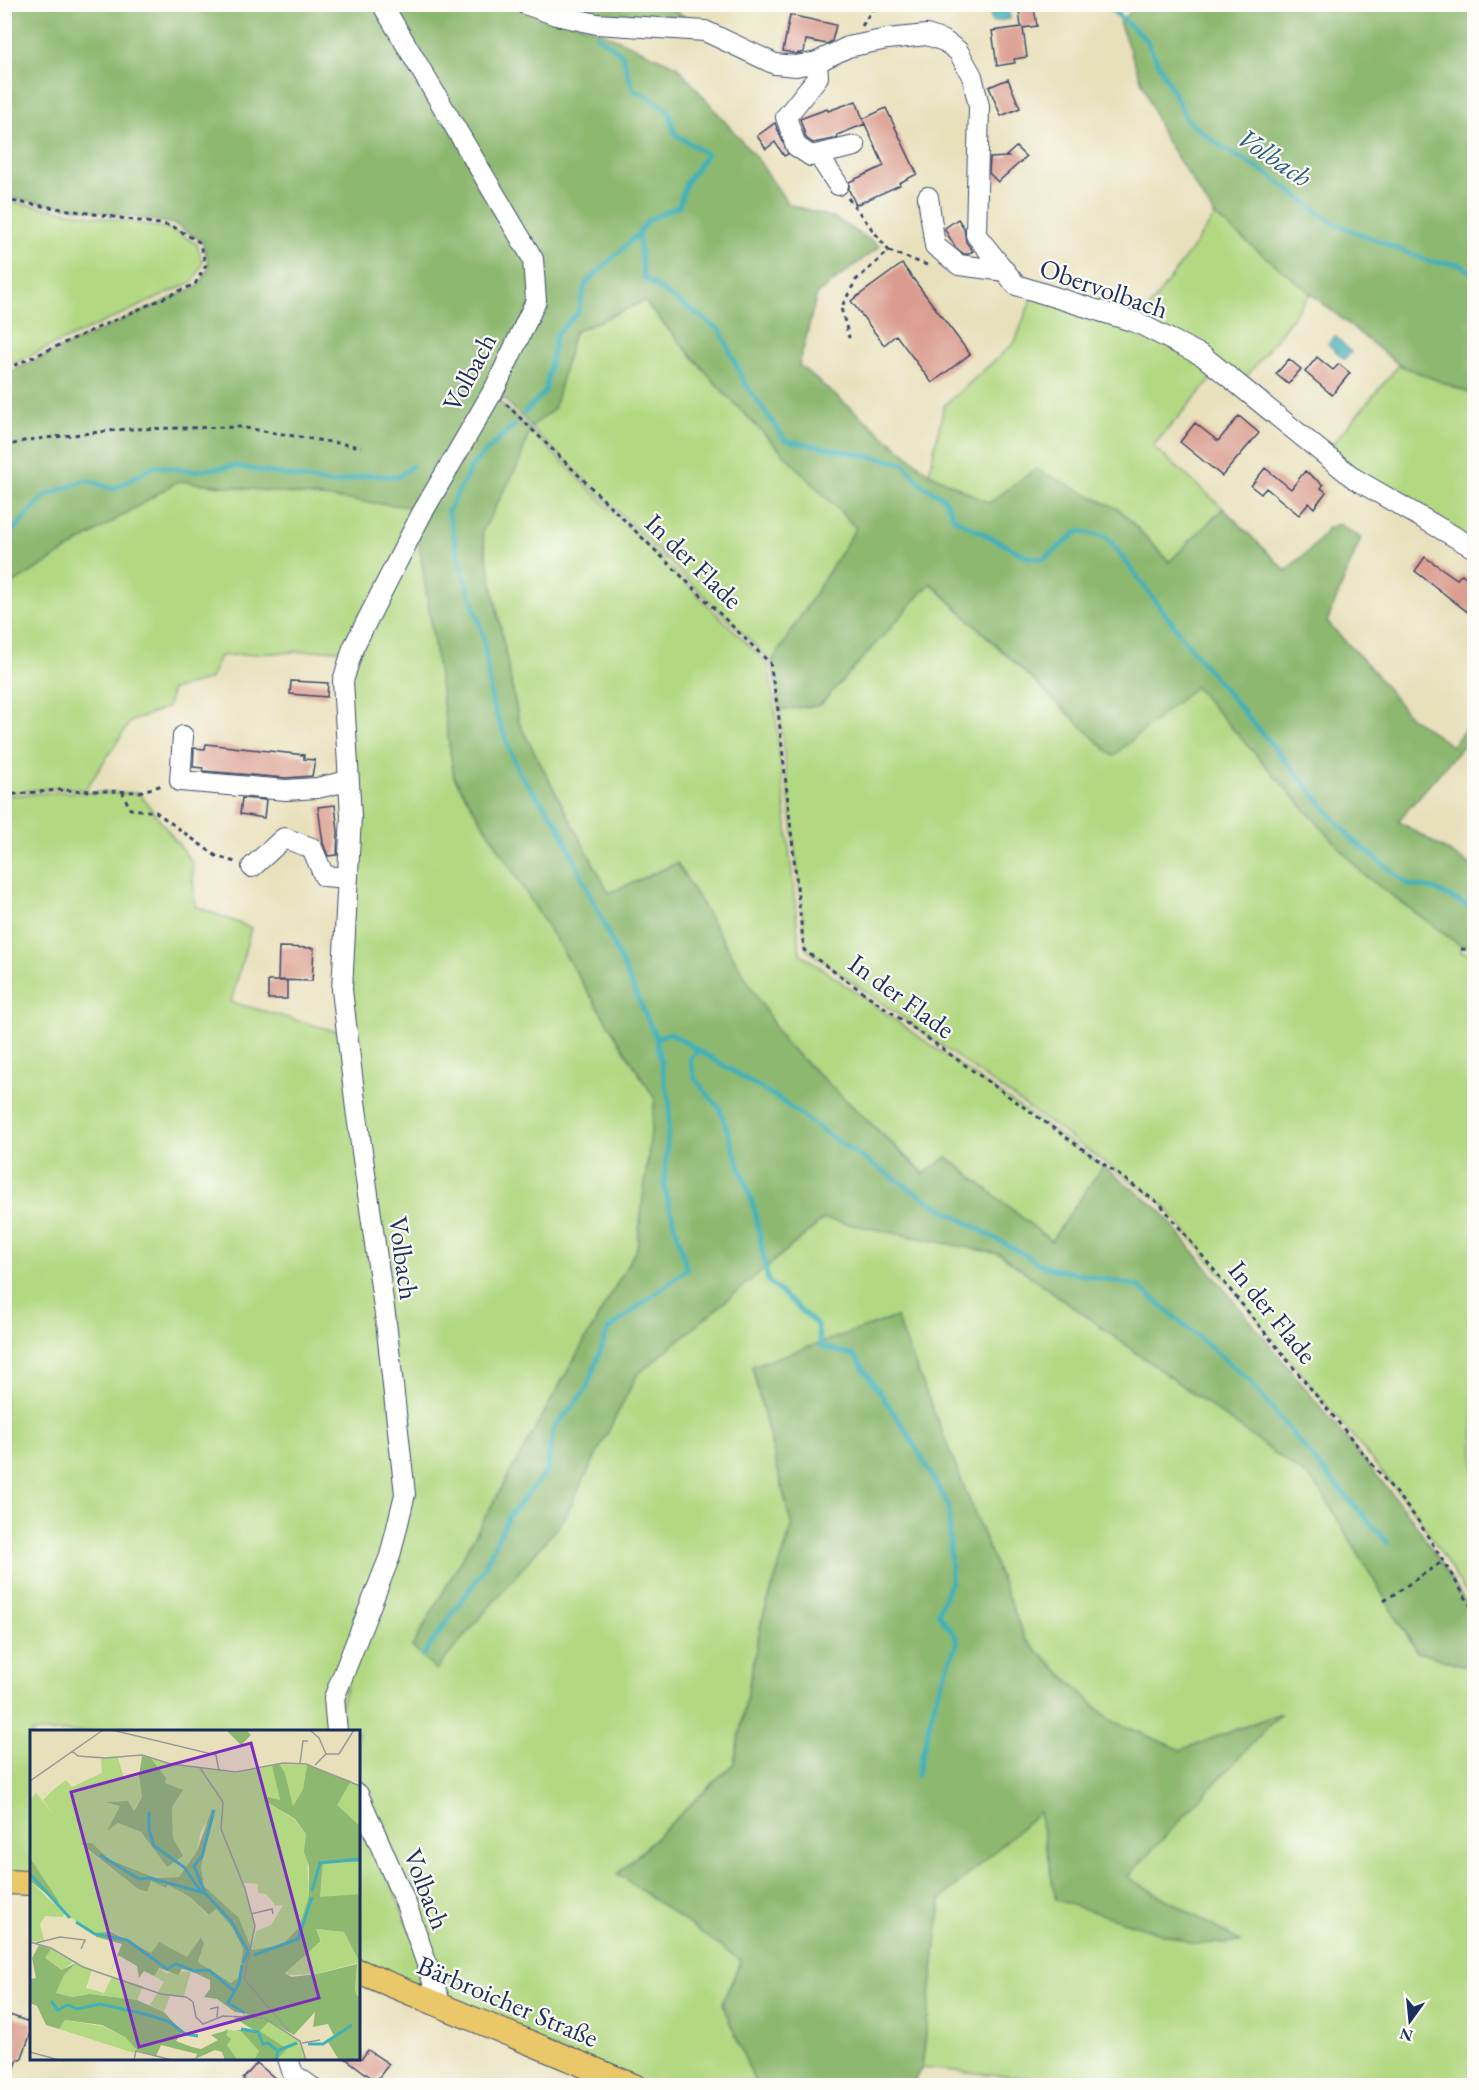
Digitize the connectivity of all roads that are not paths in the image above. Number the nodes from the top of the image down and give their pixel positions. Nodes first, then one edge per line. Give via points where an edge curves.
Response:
1 (382, 4) edge
2 (525, 4) edge
3 (817, 62) junction
4 (855, 146) dead end
5 (816, 155) junction
6 (838, 185) road end
7 (928, 197) dead end
8 (1005, 271) junction
9 (1474, 548) edge
10 (183, 736) dead end
11 (348, 781) junction
12 (252, 867) road end
13 (348, 878) junction
14 (337, 1730) edge
15 (360, 1799) edge
16 (4, 1882) edge
17 (30, 1883) edge
18 (360, 1972) edge
19 (441, 2005) junction
20 (289, 2060) edge
21 (310, 2085) edge
22 (634, 2085) edge

1 - 11 street, Volbach via 533,259 536,302 496,386 426,506 353,648 343,681
2 - 3 street, Obervolbach via 597,24 705,31 775,64
3 - 5 street via 818,77 786,117 796,146
3 - 8 street, Obervolbach via 848,47 927,35 958,51 972,76 979,106 976,235
4 - 5 street
5 - 6 street
7 - 8 street via 934,246 959,265
8 - 9 street, Obervolbach via 1016,285 1138,324 1203,356 1355,479
10 - 11 street via 180,781 286,790
11 - 13 street, Volbach
12 - 13 street via 284,838 312,848 324,876
13 - 14 street, Volbach via 342,990 405,1494 390,1556 334,1698
15 - 19 street, Volbach via 406,1904
16 - 17 main road
18 - 19 main road, Bärbroicher Straße
19 - 22 main road, Bärbroicher Straße
20 - 21 street via 293,2074

